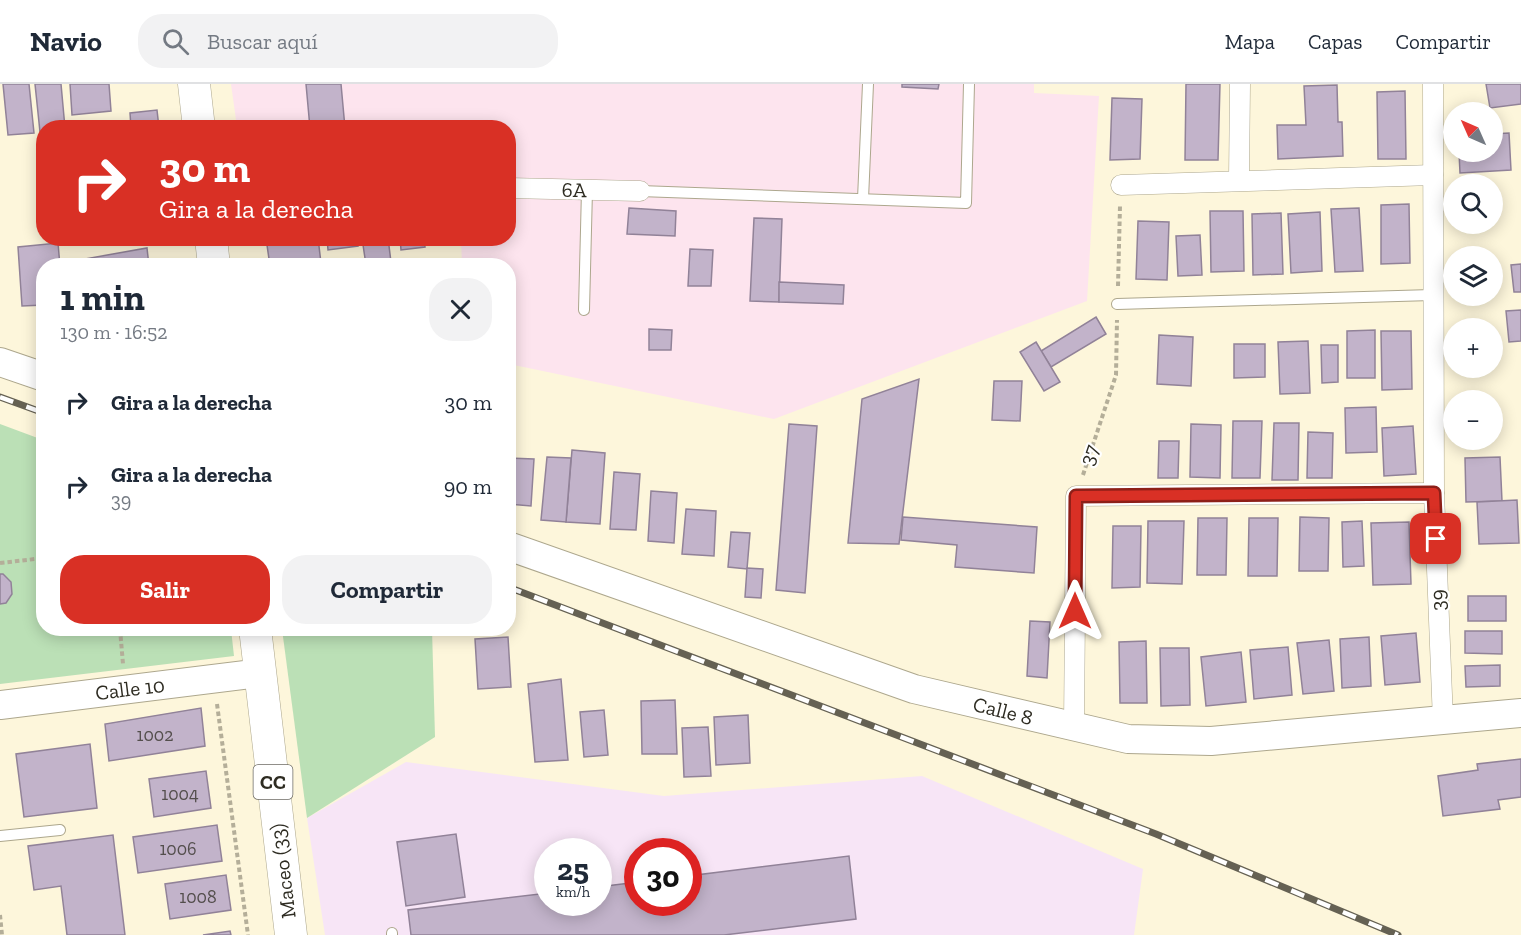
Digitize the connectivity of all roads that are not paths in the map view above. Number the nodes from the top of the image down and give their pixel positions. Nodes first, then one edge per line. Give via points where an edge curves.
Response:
1 (194, 84) edge
2 (868, 84) edge
3 (969, 84) edge
4 (1240, 84) edge
5 (1433, 84) edge
6 (198, 120) edge
7 (1433, 175) junction
8 (1239, 180) junction
9 (1121, 185) road end
10 (516, 188) edge
11 (587, 190) junction
12 (640, 191) joint
13 (863, 199) junction
14 (1432, 295) junction
15 (1118, 304) road end
16 (584, 310) dead end
17 (0, 362) edge
18 (36, 374) edge
19 (1434, 493) junction
20 (516, 549) edge
21 (256, 636) edge
22 (260, 673) junction
23 (0, 705) edge
24 (1521, 713) edge
25 (1443, 721) junction
26 (1074, 728) junction
27 (60, 830) dead end
28 (0, 836) edge
29 (291, 935) edge

1 - 6 main road
2 - 13 lane
3 - 13 lane via 966,203
4 - 8 street
5 - 7 street, 39
7 - 8 street
7 - 14 street, 39
8 - 9 street
10 - 11 street, 6A
11 - 12 street, 6A
11 - 16 lane
12 - 13 lane
14 - 15 lane
14 - 19 street, 39
17 - 18 street
19 - 25 street, 39
19 - 26 street via 1076,496
20 - 26 street, Calle 8 via 914,689
21 - 22 main road, Maceo (33) / CC
22 - 23 street, Calle 10
22 - 29 main road, Maceo (33) / CC
24 - 25 street, Calle 8
25 - 26 street, Calle 8 via 1211,741 1128,739
27 - 28 lane

